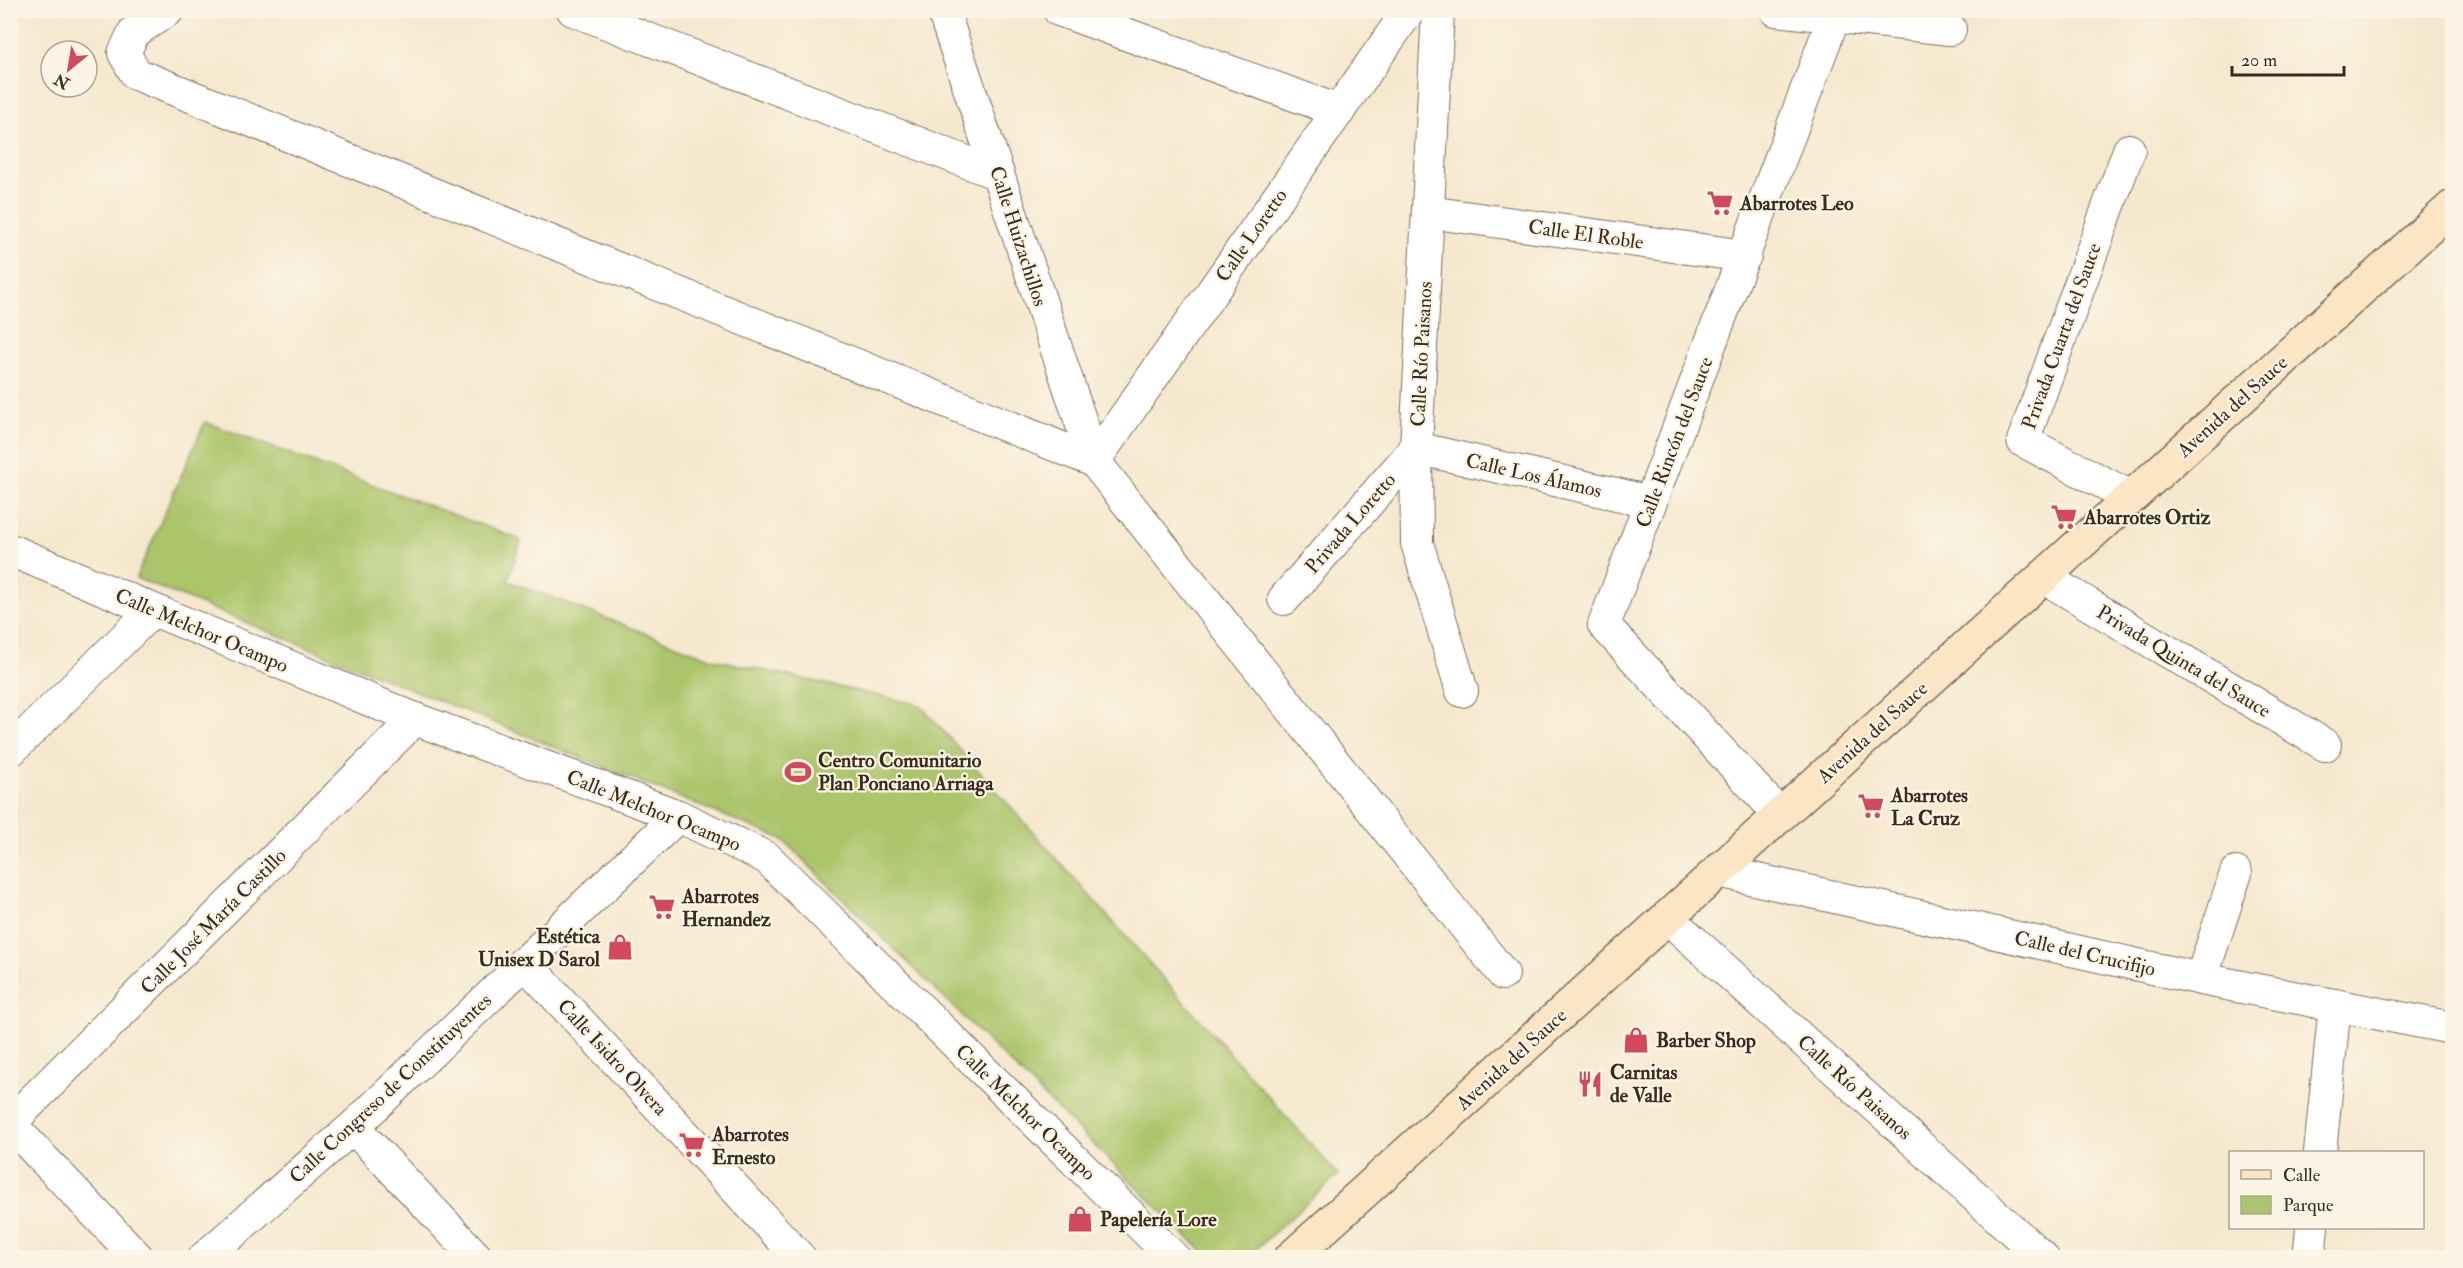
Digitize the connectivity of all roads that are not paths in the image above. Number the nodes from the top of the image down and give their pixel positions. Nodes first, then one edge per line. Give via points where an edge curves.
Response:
1 (168, 10) edge
2 (573, 10) edge
3 (943, 10) edge
4 (1059, 10) edge
5 (1409, 10) edge
6 (1438, 10) edge
7 (1776, 10) edge
8 (1834, 17) junction
9 (127, 21) edge
10 (639, 22) edge
11 (1950, 29) dead end
12 (1339, 111) junction
13 (2129, 150) dead end
14 (998, 174) junction
15 (2452, 207) edge
16 (1428, 212) junction
17 (1745, 256) junction
18 (1416, 448) junction
19 (1094, 460) junction
20 (2131, 497) junction
21 (1651, 502) junction
22 (10, 550) edge
23 (2043, 577) junction
24 (1284, 599) dead end
25 (153, 610) junction
26 (1461, 691) dead end
27 (416, 719) junction
28 (2325, 745) dead end
29 (10, 751) edge
30 (1780, 815) junction
31 (678, 816) junction
32 (1718, 871) junction
33 (2236, 873) dead end
34 (1667, 918) junction
35 (524, 962) junction
36 (1503, 974) dead end
37 (2201, 979) junction
38 (2336, 1005) junction
39 (2452, 1028) edge
40 (10, 1124) edge
41 (353, 1127) junction
42 (2320, 1151) edge
43 (2312, 1229) edge
44 (138, 1257) edge
45 (204, 1257) edge
46 (477, 1257) edge
47 (800, 1257) edge
48 (1174, 1257) edge
49 (1290, 1257) edge
50 (2043, 1257) edge
51 (2309, 1257) edge

1 - 9 street
2 - 10 street
3 - 14 street, Calle Huizachillos
4 - 12 street
5 - 12 street, Calle Loretto
6 - 16 street, Calle Río Paisanos
7 - 8 street
8 - 11 street
8 - 17 street, Calle Rincón del Sauce
9 - 19 street via 124,53 136,74
10 - 14 street
12 - 19 street, Calle Loretto
13 - 20 street, Privada Cuarta del Sauce via 2023,441
14 - 19 street, Calle Huizachillos
15 - 20 main road, Avenida del Sauce
16 - 17 street, Calle El Roble
16 - 18 street, Calle Río Paisanos
17 - 21 street, Calle Rincón del Sauce
18 - 21 street, Calle Los Álamos
18 - 24 street, Privada Loretto
18 - 26 street, Calle Río Paisanos via 1418,543
19 - 36 street
20 - 23 main road, Avenida del Sauce
21 - 30 street, Calle Rincón del Sauce via 1604,625
22 - 25 street, Calle Melchor Ocampo
23 - 28 street, Privada Quinta del Sauce
23 - 30 main road, Avenida del Sauce
25 - 27 street, Calle Melchor Ocampo
25 - 29 street
27 - 31 street, Calle Melchor Ocampo
27 - 40 street, Calle José María Castillo
30 - 32 main road, Avenida del Sauce
31 - 35 street, Calle Congreso de Constituyentes
31 - 48 street, Calle Melchor Ocampo via 767,858
32 - 34 main road, Avenida del Sauce
32 - 37 street, Calle del Crucifijo
33 - 37 street
34 - 49 main road, Avenida del Sauce
34 - 50 street, Calle Río Paisanos
35 - 41 street, Calle Congreso de Constituyentes
35 - 47 street, Calle Isidro Olvera
37 - 38 street, Calle del Crucifijo
38 - 39 street, Calle del Crucifijo
38 - 42 street
40 - 44 street
41 - 45 street, Calle Congreso de Constituyentes
41 - 46 street
43 - 51 street

